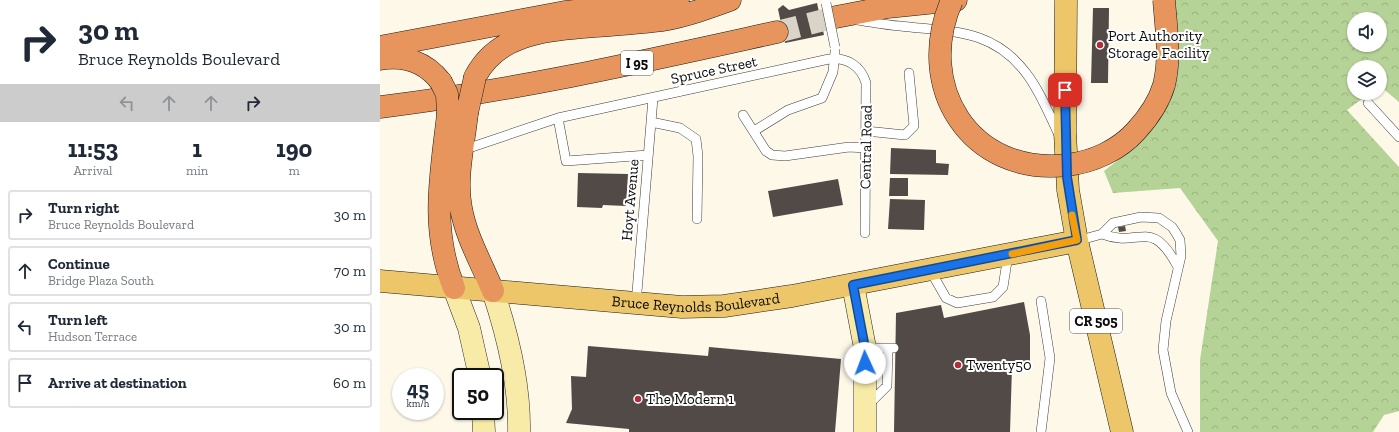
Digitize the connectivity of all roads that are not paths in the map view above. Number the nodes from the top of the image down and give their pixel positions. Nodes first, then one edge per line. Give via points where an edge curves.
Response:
1 (678, 0) edge
2 (730, 0) edge
3 (952, 0) edge
4 (956, 0) edge
5 (1164, 0) edge
6 (1066, 3) edge
7 (829, 7) edge
8 (777, 32) tunnel mouth
9 (380, 47) edge
10 (834, 58) junction
11 (380, 59) edge
12 (910, 72) dead end
13 (653, 98) junction
14 (1368, 103) dead end
15 (380, 107) edge
16 (457, 114) junction
17 (743, 115) dead end
18 (558, 118) junction
19 (651, 122) junction
20 (754, 131) junction
21 (866, 131) junction
22 (1399, 137) edge
23 (1065, 146) junction
24 (866, 148) junction
25 (463, 150) junction
26 (648, 155) junction
27 (697, 219) dead end
28 (865, 232) dead end
29 (1102, 234) junction
30 (1077, 240) junction
31 (1008, 255) junction
32 (1178, 267) junction
33 (930, 270) junction
34 (380, 281) edge
35 (853, 285) junction
36 (454, 288) junction
37 (493, 291) junction
38 (1041, 301) dead end
39 (636, 304) junction
40 (865, 348) junction
41 (478, 368) edge
42 (865, 409) junction
43 (484, 420) edge
44 (484, 432) edge
45 (519, 432) edge
46 (865, 432) edge
47 (1041, 432) edge
48 (1122, 432) edge
49 (1188, 432) edge

1 - 9 highway via 565,12
2 - 16 highway, bridge via 670,18 552,30 522,36 494,52 482,65
3 - 5 highway, bridge via 943,23 939,60 943,84 953,109 970,132 993,151 1026,164 1051,167 1076,164 1111,151 1133,135 1151,113 1166,72 1168,43
4 - 7 highway via 888,7
6 - 23 main road, CR 505
7 - 10 lane, bridge via 835,47
7 - 23 lane via 900,26 957,32 993,43 1026,73
8 - 15 highway, I 95 via 497,91
10 - 13 lane, Spruce Street
10 - 20 lane via 832,72 822,98 788,110
10 - 21 lane, Central Road via 848,61 863,73 866,83
11 - 16 highway, bridge via 411,59 430,71 441,82
12 - 21 lane via 914,126 905,135
13 - 18 lane, Spruce Street
13 - 19 lane, Hoyt Avenue
14 - 22 lane
16 - 25 highway
16 - 36 highway via 439,194 444,261
17 - 20 lane
18 - 25 lane, Spruce Street
18 - 26 lane via 566,161
19 - 26 lane, Hoyt Avenue
19 - 27 lane via 680,128 696,139
20 - 24 lane via 766,151 772,155 785,156 849,147
21 - 24 lane, Central Road
23 - 30 main road, CR 505 via 1068,190
24 - 28 lane, Central Road
25 - 37 highway via 461,207 467,229
26 - 39 lane, Hoyt Avenue
29 - 30 lane
29 - 32 lane via 1116,239 1139,235 1154,237 1165,247
29 - 32 lane via 1113,223 1159,218 1172,227 1180,240 1181,256
30 - 31 main road, Bruce Reynolds Boulevard
30 - 48 main road, CR 505
31 - 33 main road, Bruce Reynolds Boulevard
31 - 33 lane via 1004,287 993,298 957,303 946,298
32 - 49 lane via 1163,336 1163,350 1171,393
33 - 35 main road, Bruce Reynolds Boulevard
34 - 36 main road, Bruce Reynolds Boulevard
35 - 39 main road, Bruce Reynolds Boulevard via 724,306
35 - 40 main road
36 - 37 main road, Bruce Reynolds Boulevard
36 - 41 main road via 468,328
37 - 39 main road, Bruce Reynolds Boulevard
37 - 45 main road via 508,336 518,402
38 - 47 lane via 1050,358
40 - 42 main road
40 - 42 lane via 891,348 887,386 889,391 875,396
42 - 46 main road
43 - 44 main road

